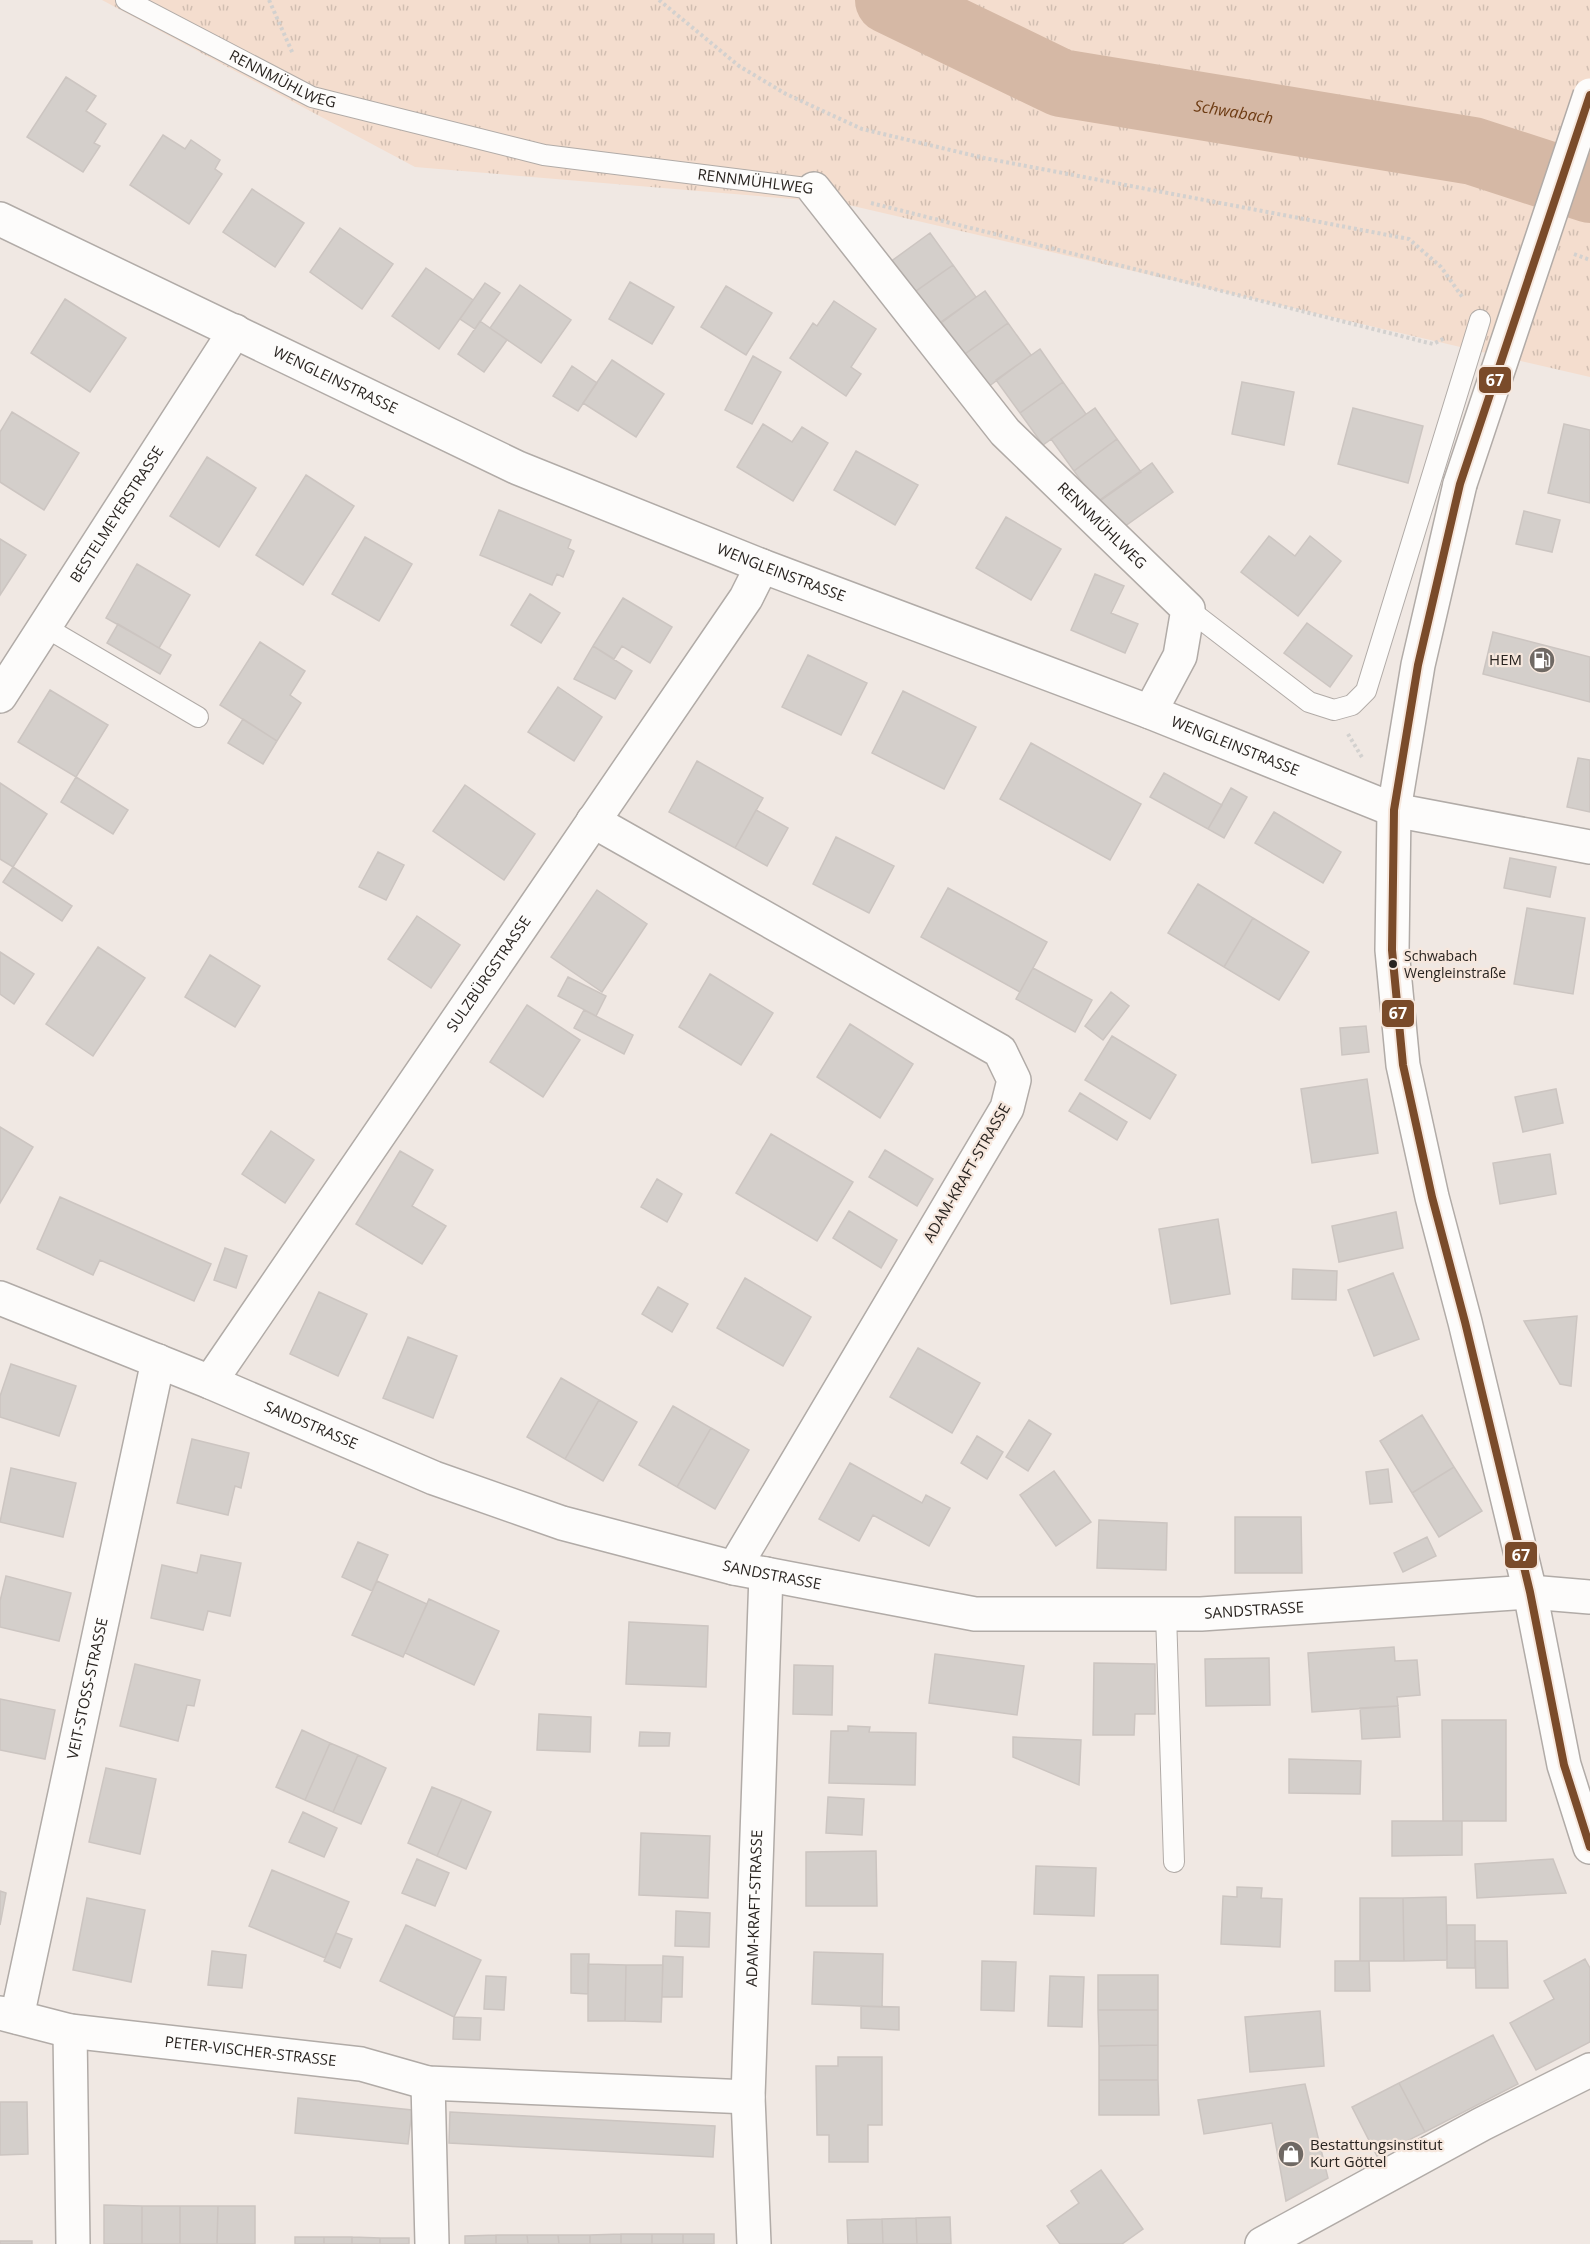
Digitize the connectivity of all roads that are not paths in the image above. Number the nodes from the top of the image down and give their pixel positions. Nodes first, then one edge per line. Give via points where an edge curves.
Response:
1 (126, 0) edge
2 (1590, 95) edge
3 (814, 189) joint
4 (0, 219) edge
5 (1480, 320) road end
6 (235, 332) junction
7 (762, 566) junction
8 (1188, 609) junction
9 (45, 627) junction
10 (0, 696) edge
11 (1150, 712) junction
12 (198, 717) dead end
13 (1394, 810) junction
14 (593, 821) junction
15 (1590, 847) edge
16 (0, 1298) edge
17 (158, 1361) junction
18 (210, 1382) junction
19 (734, 1568) junction
20 (766, 1574) junction
21 (1530, 1592) junction
22 (1590, 1597) edge
23 (1166, 1614) junction
24 (1590, 1847) edge
25 (1174, 1862) dead end
26 (8, 2015) edge
27 (70, 2031) junction
28 (1590, 2070) edge
29 (428, 2083) junction
30 (748, 2097) junction
31 (73, 2244) edge
32 (432, 2244) edge
33 (754, 2244) edge
34 (1262, 2244) edge

1 - 3 lane, RENNMÜHLWEG via 312,97 544,155
2 - 13 street, bridge via 1460,484 1418,665
3 - 8 street, RENNMÜHLWEG via 1005,432
4 - 6 street, WENGLEINSTRASSE
5 - 8 lane via 1366,691 1352,705 1334,710 1309,702
6 - 7 street, WENGLEINSTRASSE via 518,468
6 - 9 street, BESTELMEYERSTRASSE
7 - 11 street, WENGLEINSTRASSE
7 - 14 street, SULZBÜRGSTRASSE via 746,598
8 - 11 street via 1180,656
9 - 10 street, BESTELMEYERSTRASSE
9 - 12 lane
11 - 13 street, WENGLEINSTRASSE
13 - 15 street, WENGLEINSTRASSE
13 - 21 street via 1392,950 1403,1065
14 - 18 street, SULZBÜRGSTRASSE
14 - 19 street, ADAM-KRAFT-STRASSE via 1000,1052 1014,1080 1007,1108
16 - 17 street, SANDSTRASSE
17 - 18 street, SANDSTRASSE
17 - 26 street, VEIT-STOSS-STRASSE
18 - 19 street, SANDSTRASSE via 435,1478 561,1524
19 - 20 street, SANDSTRASSE
20 - 23 street, SANDSTRASSE via 975,1614
20 - 30 street, ADAM-KRAFT-STRASSE
21 - 22 street, SANDSTRASSE
21 - 23 street, SANDSTRASSE
21 - 24 street via 1564,1765
23 - 25 lane
26 - 27 street, PETER-VISCHER-STRASSE
27 - 29 street, PETER-VISCHER-STRASSE via 361,2064
27 - 31 street
28 - 34 street
29 - 30 street, PETER-VISCHER-STRASSE
29 - 32 street
30 - 33 street, ADAM-KRAFT-STRASSE

